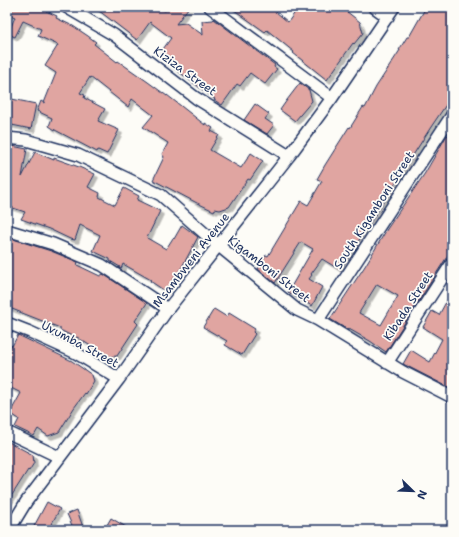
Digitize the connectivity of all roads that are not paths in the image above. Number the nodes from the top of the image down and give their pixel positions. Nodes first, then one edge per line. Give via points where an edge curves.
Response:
1 (66, 7) edge
2 (210, 7) edge
3 (374, 7) edge
4 (394, 7) edge
5 (388, 17) junction
6 (332, 98) junction
7 (452, 115) edge
8 (7, 138) edge
9 (289, 156) junction
10 (7, 230) edge
11 (218, 246) junction
12 (452, 263) edge
13 (168, 309) junction
14 (318, 320) junction
15 (7, 323) edge
16 (387, 363) junction
17 (119, 379) junction
18 (452, 397) edge
19 (7, 432) edge
20 (59, 457) junction
21 (9, 530) edge

1 - 9 street, Kiziza Street via 114,35 196,98
2 - 6 street
3 - 5 street
4 - 5 street, Msambweni Avenue
5 - 6 street, Msambweni Avenue
6 - 9 street, Msambweni Avenue
7 - 14 street, South Kigamboni Street
8 - 11 street, Kigamboni Street via 26,140 78,155 161,195
9 - 11 street, Msambweni Avenue
10 - 13 street via 53,244 102,265
11 - 13 street, Msambweni Avenue
11 - 14 street, Kigamboni Street via 297,310
12 - 16 street, Kibada Street
13 - 17 street, Msambweni Avenue
14 - 16 street, Kigamboni Street
15 - 17 street, Uvumba Street via 76,353
16 - 18 street, Kigamboni Street
17 - 20 street, Msambweni Avenue
19 - 20 street
20 - 21 street, Msambweni Avenue

